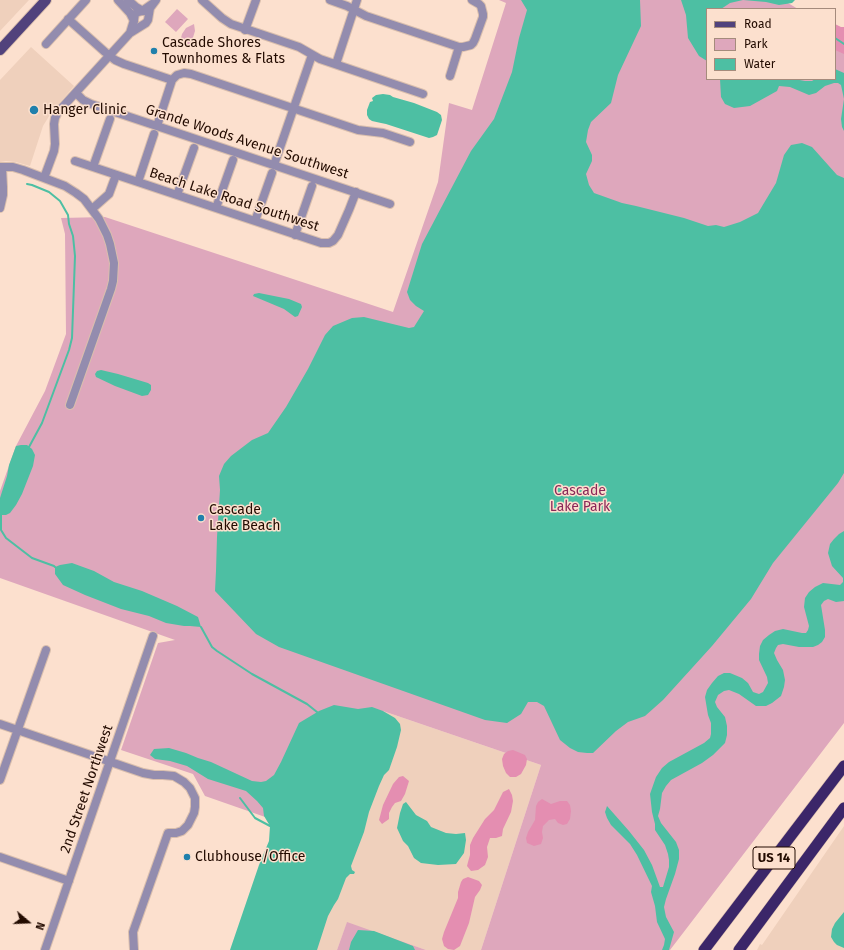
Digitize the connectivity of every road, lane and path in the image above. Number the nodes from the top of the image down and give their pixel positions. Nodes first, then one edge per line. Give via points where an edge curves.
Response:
1 (46, 0) edge
2 (86, 0) edge
3 (118, 0) edge
4 (128, 0) edge
5 (202, 0) edge
6 (256, 0) edge
7 (330, 0) edge
8 (357, 0) edge
9 (472, 0) edge
10 (154, 2) edge
11 (354, 10) junction
12 (142, 11) junction
13 (148, 18) junction
14 (68, 19) junction
15 (134, 20) junction
16 (143, 25) junction
17 (245, 30) junction
18 (130, 33) junction
19 (46, 44) dead end
20 (460, 47) junction
21 (0, 50) edge
22 (312, 55) junction
23 (109, 56) junction
24 (336, 64) junction
25 (450, 76) dead end
26 (172, 80) junction
27 (76, 93) junction
28 (423, 94) dead end
29 (293, 108) junction
30 (110, 119) dead end
31 (156, 130) junction
32 (410, 142) dead end
33 (194, 148) dead end
34 (233, 160) dead end
35 (75, 161) dead end
36 (274, 165) junction
37 (1, 167) edge
38 (94, 167) junction
39 (272, 173) dead end
40 (116, 175) junction
41 (44, 178) junction
42 (138, 182) junction
43 (312, 186) dead end
44 (356, 192) junction
45 (177, 195) junction
46 (390, 204) dead end
47 (0, 208) edge
48 (216, 208) junction
49 (92, 209) junction
50 (256, 221) junction
51 (295, 235) junction
52 (70, 405) dead end
53 (153, 636) dead end
54 (46, 650) dead end
55 (0, 724) edge
56 (17, 730) junction
57 (110, 762) junction
58 (844, 766) edge
59 (0, 780) edge
60 (844, 808) edge
61 (0, 857) edge
62 (69, 881) junction
63 (787, 886) junction
64 (45, 950) edge
65 (134, 950) edge
66 (704, 950) edge
67 (739, 950) edge
68 (747, 950) edge

1 - 21 main road
2 - 14 street
3 - 15 street
4 - 12 street
5 - 17 street via 226,21
6 - 17 street
7 - 11 street
8 - 11 street
9 - 20 street via 481,6 483,17 473,43
10 - 12 street
10 - 13 street
11 - 20 street
11 - 24 street
12 - 13 street
12 - 15 street via 135,14
13 - 16 street via 148,22
14 - 19 street
14 - 23 street
15 - 16 street via 137,25
15 - 18 street
16 - 18 street
17 - 22 street via 299,47
18 - 23 street
20 - 25 street
22 - 24 street
22 - 29 street
23 - 26 street via 124,64
23 - 27 street
24 - 28 street
26 - 29 street via 180,74 191,74
26 - 31 street
27 - 31 street, Grande Woods Avenue Southwest via 91,104
27 - 41 street via 55,118 54,151
29 - 32 street via 358,130 383,133
29 - 36 street
30 - 38 street
31 - 36 street, Grande Woods Avenue Southwest
31 - 42 street
33 - 45 street
34 - 48 street
35 - 38 street, Beach Lake Road Southwest
36 - 44 street, Grande Woods Avenue Southwest
37 - 41 street via 17,168
37 - 47 street via 3,195
38 - 40 street, Beach Lake Road Southwest
39 - 50 street
40 - 42 street, Beach Lake Road Southwest
40 - 49 street via 108,194
41 - 49 street via 72,190
42 - 45 street, Beach Lake Road Southwest
43 - 51 street
44 - 46 street, Grande Woods Avenue Southwest
44 - 51 street, Beach Lake Road Southwest via 336,239 329,243 321,243
45 - 48 street, Beach Lake Road Southwest
48 - 50 street, Beach Lake Road Southwest
49 - 52 street via 110,244 114,263 113,281
50 - 51 street, Beach Lake Road Southwest
53 - 57 street, 2nd Street Northwest
54 - 56 street
55 - 56 street
56 - 57 street
56 - 59 street
57 - 62 street, 2nd Street Northwest
57 - 65 street via 148,774 169,775 180,779 190,788 195,802 194,813 188,826 182,831 168,833 134,932
58 - 66 highway, US 14
60 - 63 highway, US 14
61 - 62 street
62 - 64 street, 2nd Street Northwest
63 - 67 highway, US 14
63 - 68 highway

